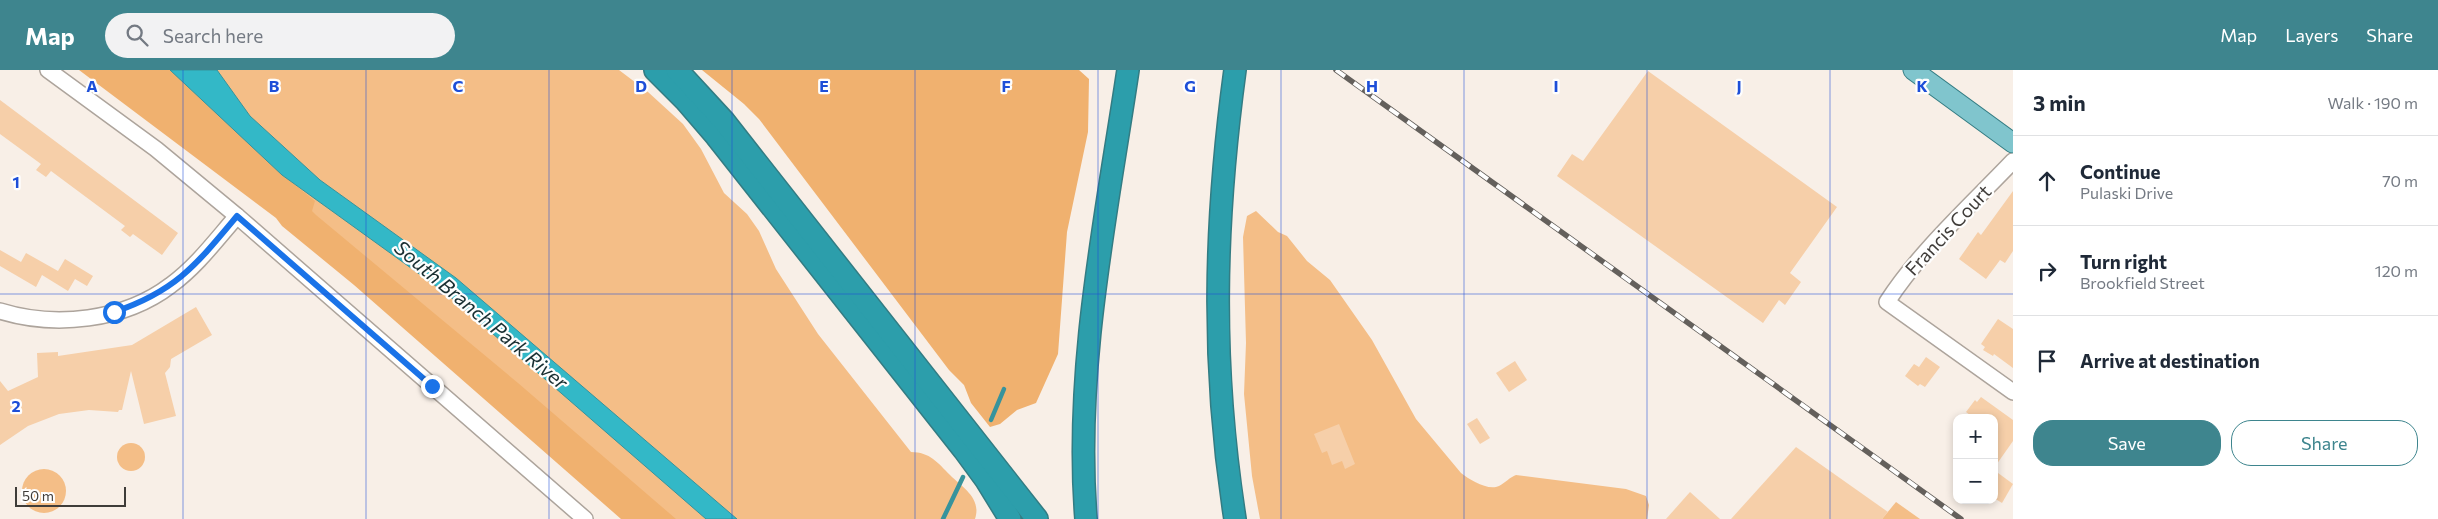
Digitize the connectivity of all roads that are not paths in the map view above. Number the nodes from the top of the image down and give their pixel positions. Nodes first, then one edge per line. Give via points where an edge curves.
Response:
1 (48, 70) edge
2 (655, 70) edge
3 (677, 70) edge
4 (1128, 70) edge
5 (1235, 70) edge
6 (1913, 70) edge
7 (2013, 143) edge
8 (2013, 161) edge
9 (237, 216) junction
10 (0, 311) edge
11 (2013, 392) edge
12 (585, 519) edge
13 (1010, 519) edge
14 (1036, 519) edge
15 (1086, 519) edge
16 (1235, 519) edge

1 - 9 street via 156,150
2 - 13 highway via 728,151 970,458
3 - 14 highway via 724,120
4 - 15 highway via 1088,357 1084,442
5 - 16 highway via 1222,171 1218,247 1219,380
6 - 7 main road
8 - 11 street, Francis Court via 1927,252 1887,302
9 - 10 street via 191,268 144,302 81,319 44,320
9 - 12 street

